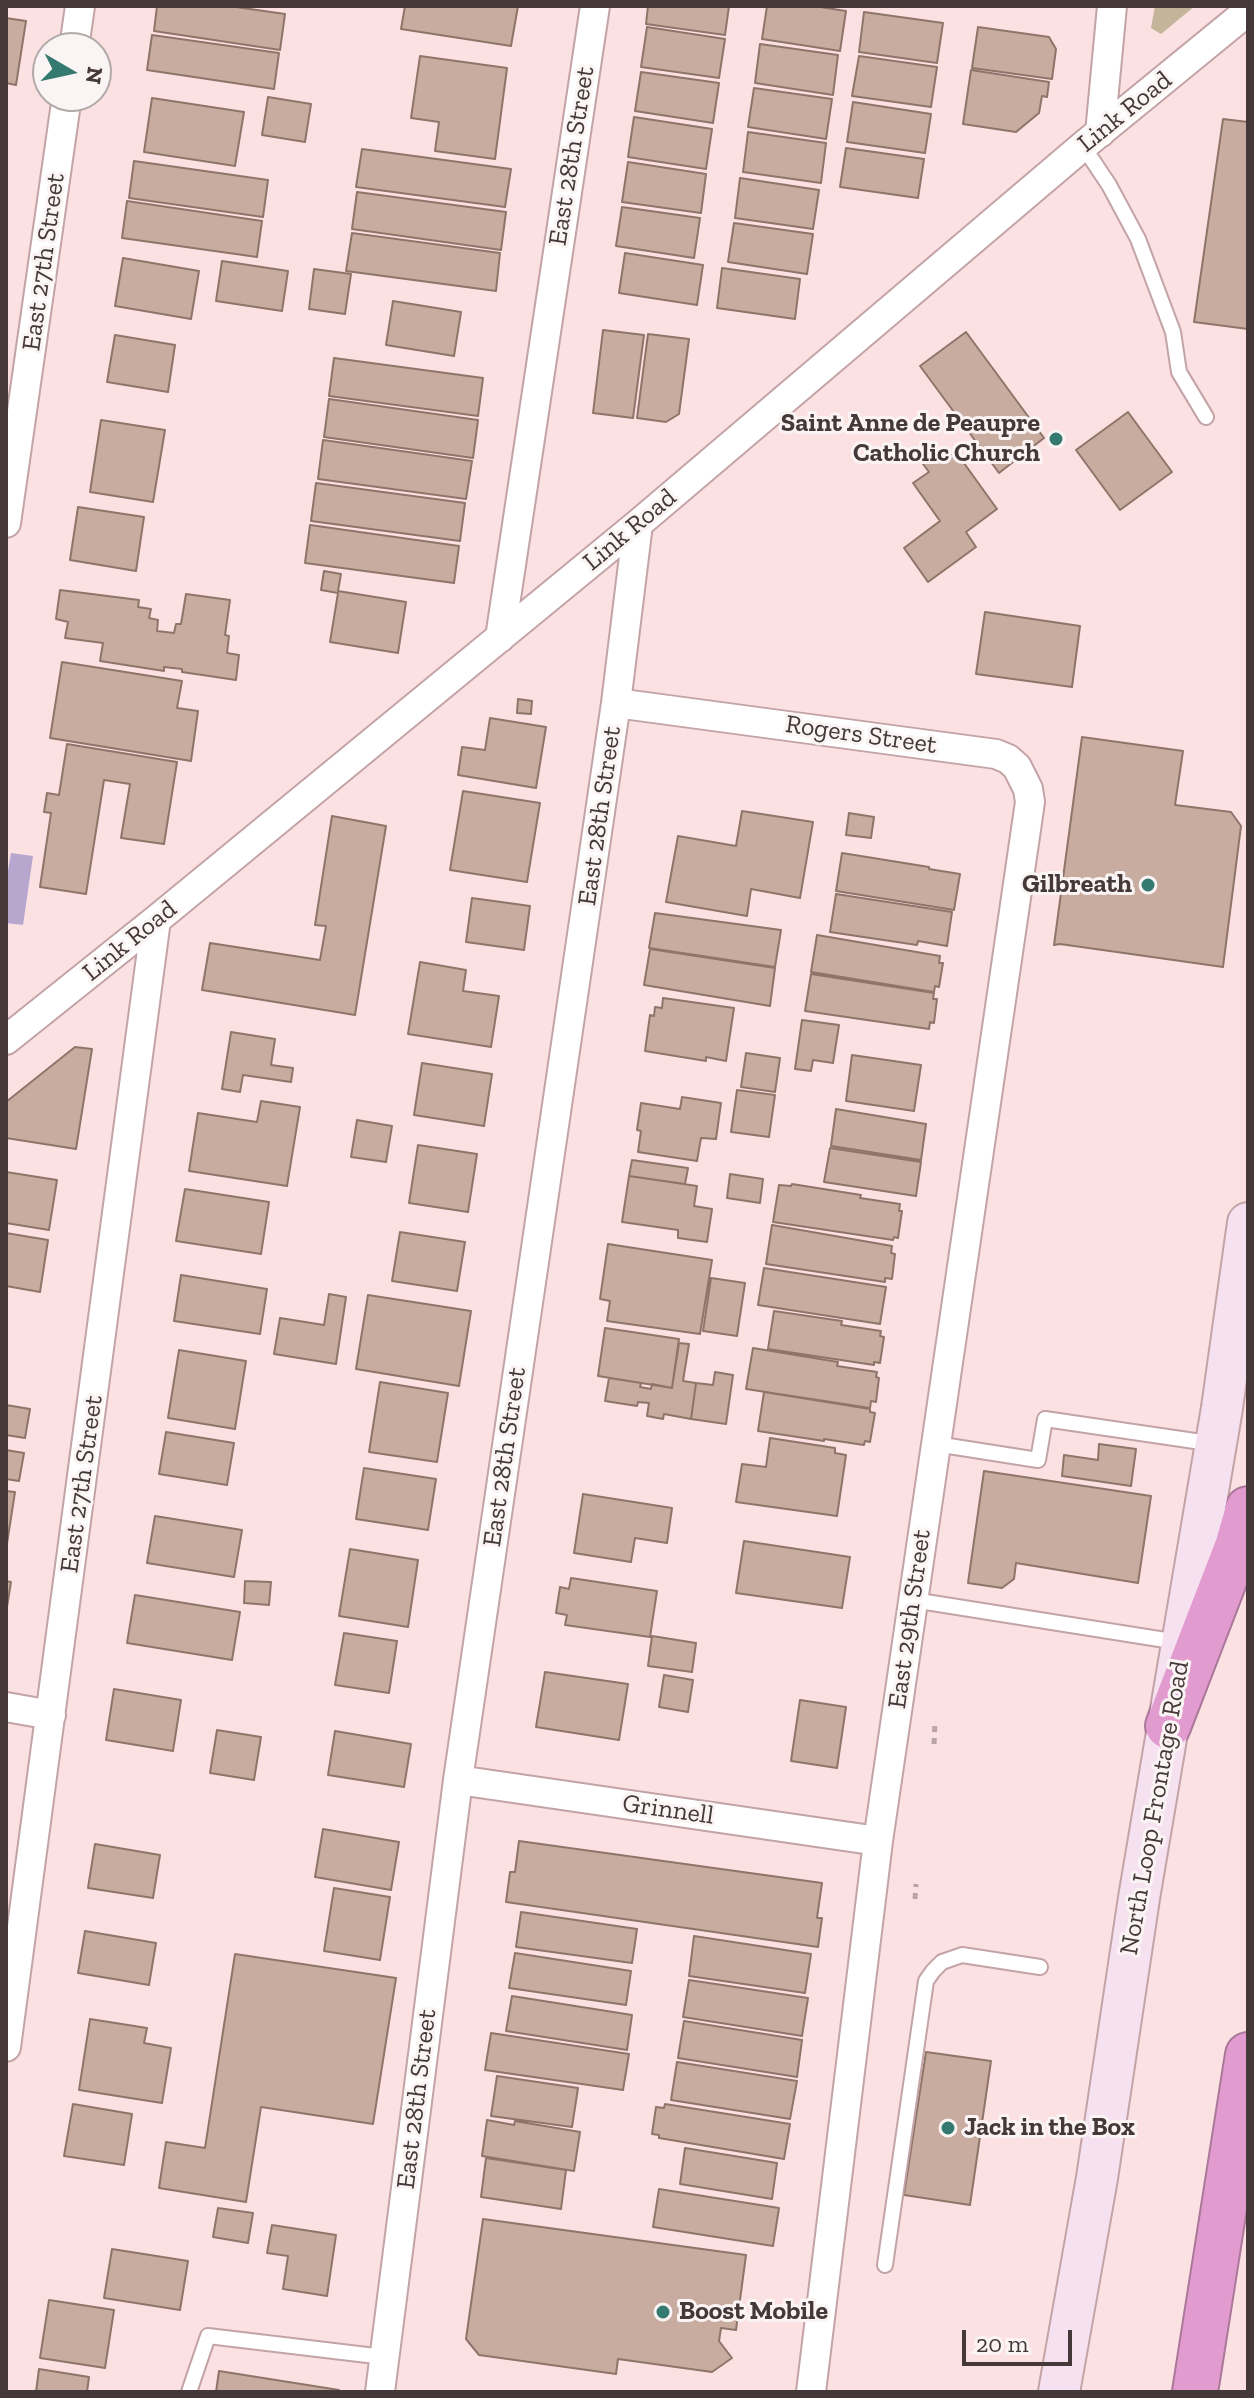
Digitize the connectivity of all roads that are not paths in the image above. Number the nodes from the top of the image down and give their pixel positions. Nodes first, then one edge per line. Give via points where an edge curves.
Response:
1 (80, 6) edge
2 (595, 6) edge
3 (1112, 6) edge
4 (1248, 11) edge
5 (76, 32) edge
6 (65, 112) edge
7 (1091, 139) junction
8 (1206, 417) dead end
9 (6, 523) edge
10 (638, 524) junction
11 (500, 638) junction
12 (616, 703) junction
13 (1023, 849) joint
14 (156, 920) junction
15 (6, 1040) edge
16 (1248, 1223) edge
17 (936, 1444) junction
18 (1215, 1444) junction
19 (1248, 1509) edge
20 (913, 1600) junction
21 (1183, 1642) junction
22 (6, 1707) edge
23 (51, 1715) junction
24 (1168, 1726) junction
25 (458, 1780) junction
26 (878, 1841) junction
27 (1040, 1967) dead end
28 (6, 2047) edge
29 (1248, 2055) edge
30 (885, 2265) dead end
31 (384, 2357) junction
32 (1198, 2375) edge
33 (189, 2392) edge
34 (380, 2392) edge
35 (811, 2392) edge
36 (1059, 2392) edge

1 - 5 street
2 - 11 street, East 28th Street
3 - 7 street
4 - 7 street, Link Road
6 - 9 street, East 27th Street
7 - 8 lane via 1138,239 1173,332 1179,372
7 - 10 street, Link Road
10 - 11 street, Link Road
10 - 12 street, East 28th Street
11 - 14 street, Link Road
12 - 13 street, Rogers Street via 996,754 1017,767 1028,789
12 - 25 street, East 28th Street
13 - 17 street, East 29th Street
14 - 15 street, Link Road
14 - 23 street, East 27th Street
16 - 18 main road, North Loop Frontage Road
17 - 18 lane via 1038,1460 1045,1419
17 - 20 street, East 29th Street
18 - 21 main road, North Loop Frontage Road
19 - 24 highway
20 - 21 lane
20 - 26 street, East 29th Street
21 - 24 main road, North Loop Frontage Road
22 - 23 street
23 - 28 street, East 27th Street
24 - 36 main road, North Loop Frontage Road
25 - 26 street, Grinnell
25 - 31 street, East 28th Street
26 - 35 street, East 29th Street
27 - 30 lane via 962,1955 942,1962 926,1981
29 - 32 highway
31 - 33 lane via 208,2336
31 - 34 street, East 28th Street

